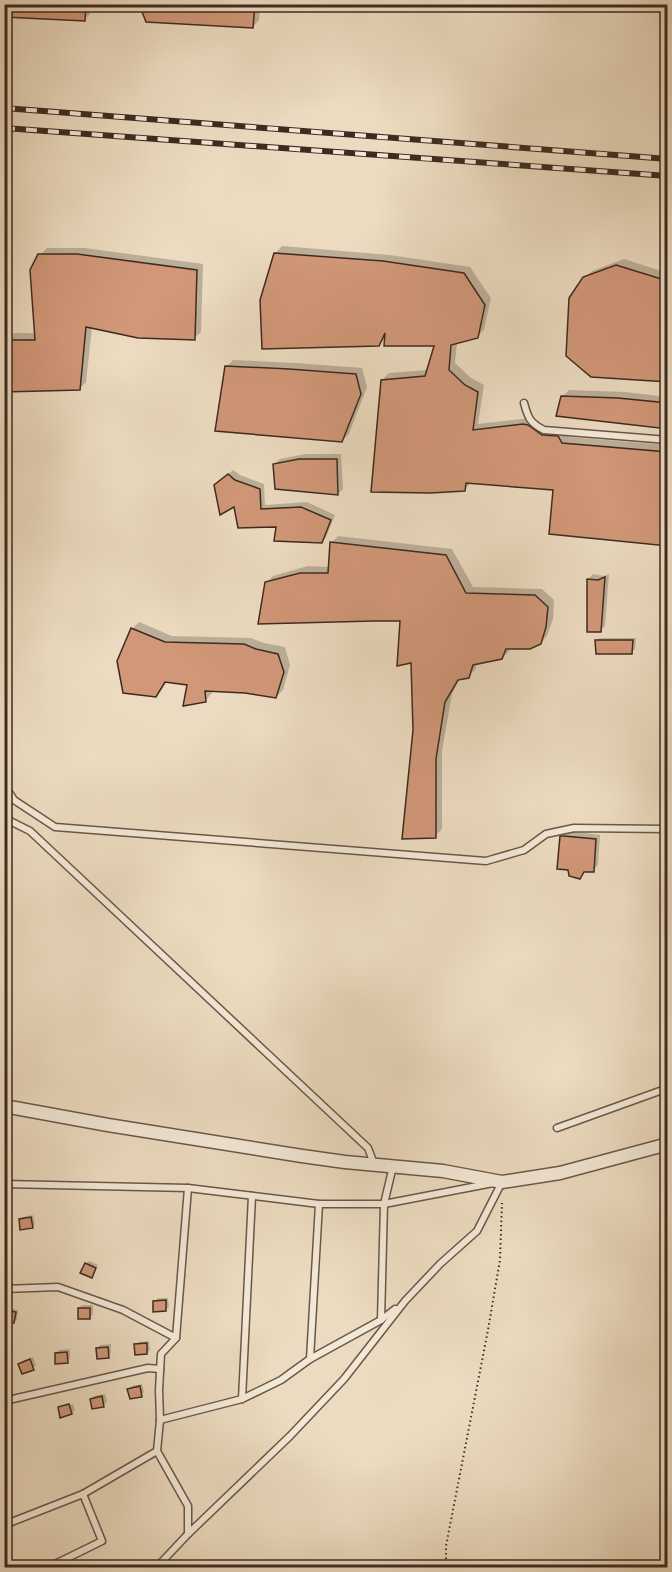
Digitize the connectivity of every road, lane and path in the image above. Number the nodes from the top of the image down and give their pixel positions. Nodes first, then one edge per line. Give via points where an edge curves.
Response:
1 (524, 403) dead end
2 (668, 440) edge
3 (4, 785) edge
4 (4, 818) edge
5 (668, 829) edge
6 (668, 1088) edge
7 (4, 1106) edge
8 (557, 1128) dead end
9 (668, 1144) edge
10 (374, 1164) junction
11 (393, 1166) junction
12 (502, 1182) junction
13 (4, 1184) edge
14 (188, 1188) junction
15 (252, 1197) junction
16 (319, 1204) junction
17 (384, 1204) junction
18 (502, 1204) dead end
19 (4, 1289) edge
20 (405, 1301) junction
21 (381, 1320) junction
22 (176, 1338) junction
23 (310, 1359) junction
24 (160, 1369) junction
25 (242, 1399) junction
26 (4, 1401) edge
27 (160, 1420) junction
28 (156, 1451) junction
29 (83, 1494) junction
30 (4, 1525) edge
31 (188, 1534) junction
32 (47, 1568) edge
33 (156, 1568) edge
34 (446, 1568) edge

1 - 2 lane via 533,424 544,430
3 - 5 lane via 14,800 55,827 486,861 524,850 546,834 574,828
4 - 10 lane via 30,831 368,1148
6 - 8 lane
7 - 10 street via 268,1151
9 - 12 street via 560,1173
10 - 11 street
11 - 12 street
11 - 17 lane
12 - 17 lane
12 - 20 lane via 477,1231
13 - 14 lane
14 - 15 lane
14 - 22 lane
15 - 16 lane
15 - 25 lane
16 - 17 lane
16 - 23 lane
17 - 21 lane
18 - 34 path via 500,1260 446,1546
19 - 22 lane via 58,1287 123,1310
20 - 21 lane
20 - 31 lane via 344,1379
21 - 23 lane
22 - 24 lane via 161,1354
23 - 25 lane
24 - 26 lane via 148,1368
24 - 27 lane
25 - 27 lane
27 - 28 lane
28 - 29 lane
28 - 31 lane via 188,1506
29 - 30 lane
29 - 32 lane via 102,1541
31 - 33 lane

